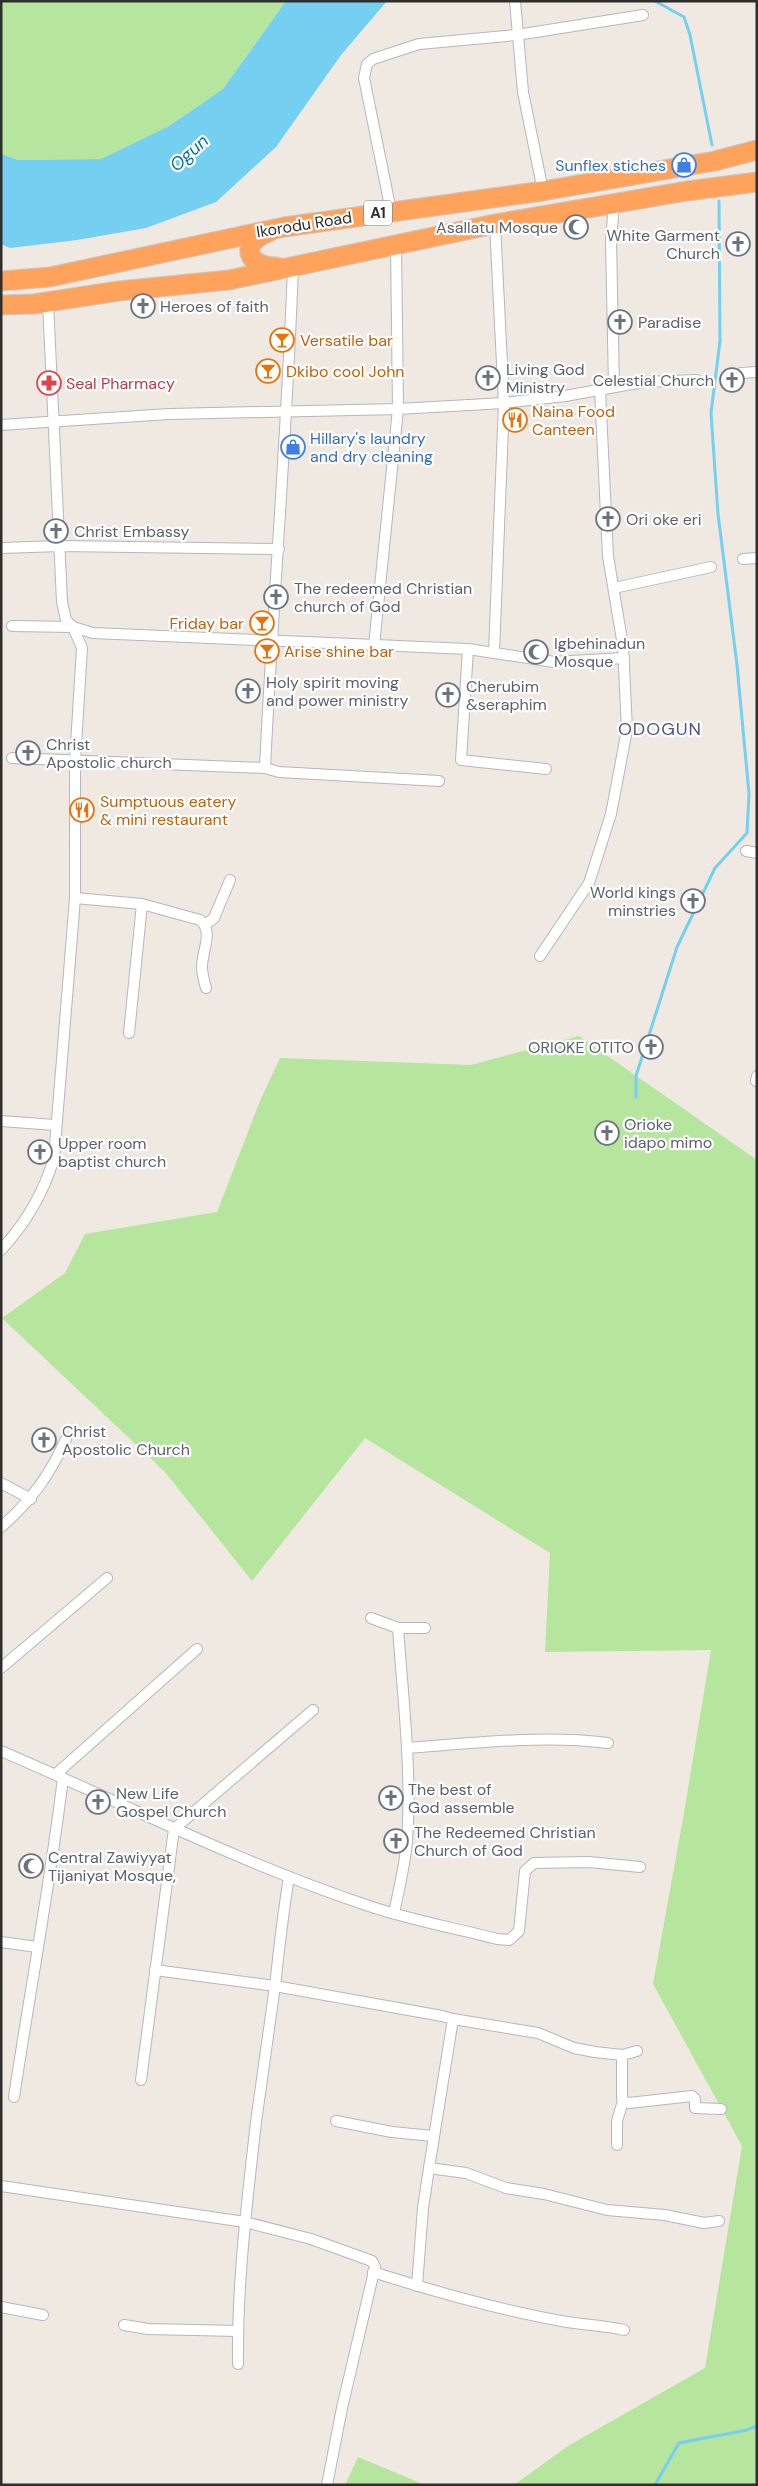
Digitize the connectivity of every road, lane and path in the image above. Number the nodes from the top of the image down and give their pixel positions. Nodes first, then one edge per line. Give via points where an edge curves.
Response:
1 (515, 1) edge
2 (643, 15) dead end
3 (518, 35) junction
4 (757, 150) edge
5 (757, 182) edge
6 (544, 191) junction
7 (614, 203) junction
8 (391, 211) junction
9 (495, 224) junction
10 (284, 226) junction
11 (396, 244) junction
12 (293, 266) junction
13 (1, 281) edge
14 (48, 302) junction
15 (1, 305) edge
16 (757, 372) edge
17 (742, 373) dead end
18 (697, 380) dead end
19 (614, 387) junction
20 (600, 390) junction
21 (504, 403) junction
22 (398, 409) junction
23 (288, 411) junction
24 (54, 420) junction
25 (1, 425) edge
26 (61, 546) junction
27 (1, 548) edge
28 (279, 548) junction
29 (757, 558) edge
30 (742, 559) dead end
31 (711, 567) dead end
32 (614, 588) junction
33 (12, 626) dead end
34 (73, 627) junction
35 (272, 639) junction
36 (374, 646) junction
37 (468, 649) junction
38 (494, 652) junction
39 (624, 658) junction
40 (12, 758) dead end
41 (75, 761) junction
42 (265, 768) junction
43 (546, 769) dead end
44 (439, 781) dead end
45 (746, 851) dead end
46 (757, 852) edge
47 (230, 880) dead end
48 (75, 898) junction
49 (142, 904) junction
50 (205, 925) junction
51 (540, 956) dead end
52 (206, 988) dead end
53 (129, 1032) dead end
54 (1, 1121) edge
55 (55, 1125) junction
56 (1, 1250) edge
57 (66, 1439) dead end
58 (1, 1483) edge
59 (31, 1499) junction
60 (1, 1527) edge
61 (107, 1578) dead end
62 (370, 1618) dead end
63 (398, 1628) junction
64 (425, 1628) dead end
65 (198, 1649) dead end
66 (1, 1668) edge
67 (313, 1710) dead end
68 (608, 1743) dead end
69 (407, 1748) junction
70 (1, 1750) edge
71 (59, 1776) junction
72 (174, 1829) junction
73 (640, 1867) dead end
74 (289, 1877) junction
75 (394, 1913) junction
76 (1, 1942) edge
77 (37, 1948) junction
78 (156, 1970) junction
79 (275, 1986) junction
80 (453, 2019) junction
81 (637, 2051) dead end
82 (622, 2055) junction
83 (142, 2080) dead end
84 (14, 2097) dead end
85 (623, 2101) junction
86 (721, 2108) dead end
87 (336, 2121) dead end
88 (433, 2136) junction
89 (617, 2145) dead end
90 (429, 2168) junction
91 (1, 2186) edge
92 (719, 2221) dead end
93 (245, 2222) junction
94 (373, 2272) junction
95 (417, 2286) junction
96 (1, 2307) edge
97 (43, 2315) dead end
98 (124, 2326) dead end
99 (624, 2330) dead end
100 (238, 2331) junction
101 (238, 2364) dead end
102 (327, 2485) edge

1 - 3 street
2 - 3 street
3 - 6 street via 526,114
3 - 8 street via 419,44 380,55 367,64 364,78
4 - 6 highway, Ikorodu Road / A1 via 715,161
5 - 7 highway, A1
6 - 8 highway, Ikorodu Road / A1 via 465,204
7 - 9 highway, A1
7 - 19 street via 611,241
8 - 10 highway, Ikorodu Road / A1
9 - 11 highway, A1
9 - 21 street
10 - 12 highway via 260,236 250,248 250,256 264,267
10 - 13 highway, Ikorodu Road / A1 via 50,277
11 - 12 highway, A1
11 - 22 street
12 - 14 highway, A1 via 229,280
12 - 23 street
14 - 15 highway, A1
14 - 24 street
16 - 17 street
18 - 19 street via 643,382
19 - 20 street
20 - 21 street
20 - 32 street via 608,556
21 - 22 street
21 - 38 street
22 - 23 street
22 - 36 street
23 - 24 street
23 - 28 street
24 - 25 street
24 - 26 street
26 - 27 street
26 - 28 street
26 - 34 street via 62,602 66,620
28 - 35 street
29 - 30 street
31 - 32 street
32 - 39 street
33 - 34 street
34 - 35 street via 93,633
34 - 41 street via 82,648
35 - 36 street
35 - 42 street
36 - 37 street
37 - 38 street
37 - 43 street via 460,760
38 - 39 street via 554,662
39 - 51 street via 627,730 603,844 589,883
40 - 41 street
41 - 42 street
41 - 48 street
42 - 44 street via 279,772
45 - 46 street
47 - 50 street via 214,918
48 - 49 street
48 - 55 street
49 - 50 street
49 - 53 street
50 - 52 street via 208,933 202,968
54 - 55 street
55 - 56 street via 50,1173 19,1231
57 - 59 street via 51,1472
58 - 59 street
59 - 60 street
61 - 66 street
62 - 63 street
63 - 64 street
63 - 69 street
65 - 71 street
67 - 72 street
68 - 69 street via 574,1739 511,1740
69 - 75 street via 407,1842
70 - 71 street
71 - 72 street
71 - 77 street via 51,1870
72 - 74 street
72 - 78 street
73 - 75 street via 589,1862 534,1863 525,1871 519,1931 509,1940
74 - 75 street
74 - 79 street via 279,1932
76 - 77 street
77 - 84 street
78 - 79 street
78 - 83 street
79 - 80 street
79 - 93 street
80 - 82 street via 538,2033 574,2048
80 - 88 street
81 - 82 street
82 - 85 street
85 - 86 street via 630,2103 692,2096 695,2108
85 - 89 street via 616,2121
87 - 88 street
88 - 90 street
90 - 92 street via 466,2172 506,2188 607,2210 665,2215 704,2223
90 - 95 street
91 - 93 street
93 - 94 street via 311,2239 372,2261
93 - 100 street
94 - 95 street
94 - 102 street
95 - 99 street via 533,2315
96 - 97 street
98 - 100 street
100 - 101 street

